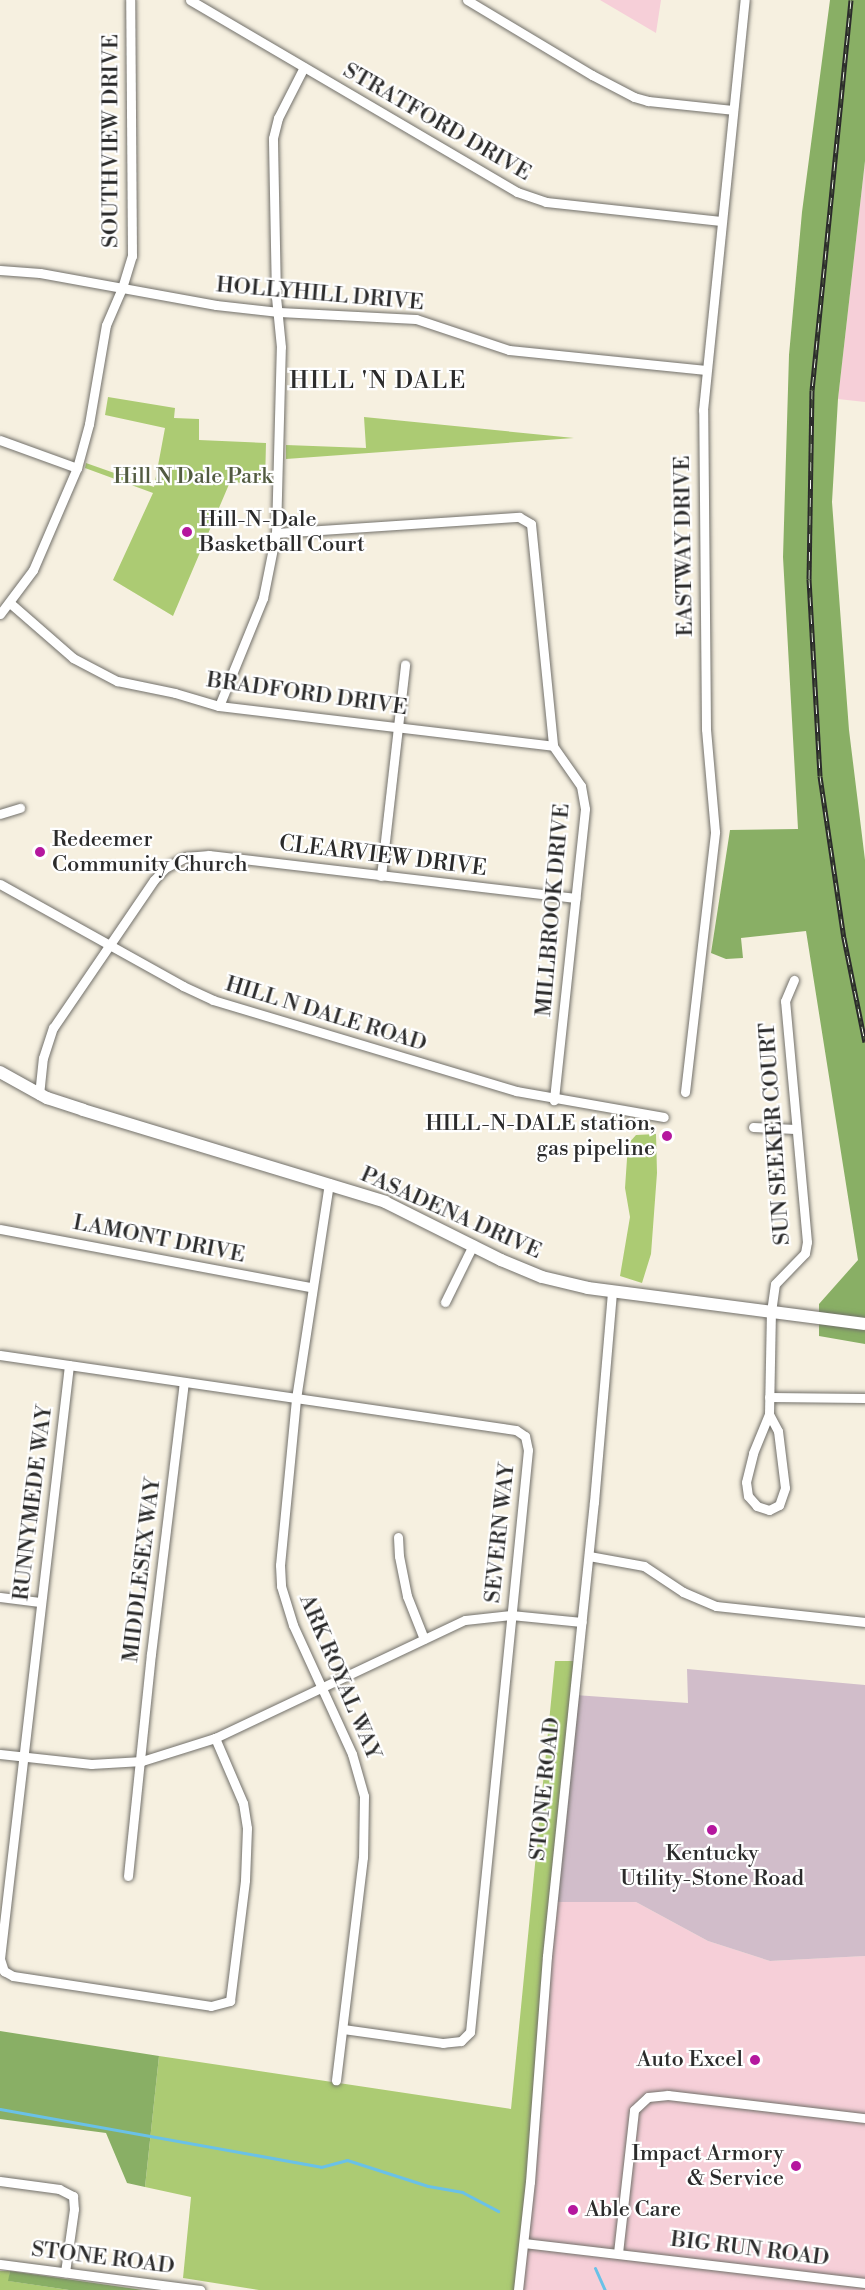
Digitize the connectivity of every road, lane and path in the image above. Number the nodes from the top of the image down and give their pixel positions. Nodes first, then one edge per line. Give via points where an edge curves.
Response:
1 (130, 0) edge
2 (190, 0) edge
3 (467, 0) edge
4 (745, 0) edge
5 (303, 67) junction
6 (733, 110) junction
7 (721, 221) junction
8 (0, 270) edge
9 (122, 288) junction
10 (279, 312) junction
11 (706, 370) junction
12 (0, 440) edge
13 (77, 468) junction
14 (276, 532) junction
15 (10, 603) junction
16 (0, 614) edge
17 (405, 664) dead end
18 (219, 706) junction
19 (398, 726) junction
20 (553, 746) junction
21 (20, 808) dead end
22 (0, 814) edge
23 (381, 876) junction
24 (0, 884) edge
25 (575, 898) junction
26 (109, 946) junction
27 (794, 980) dead end
28 (0, 1072) edge
29 (685, 1092) dead end
30 (39, 1095) junction
31 (554, 1100) junction
32 (664, 1117) dead end
33 (753, 1126) dead end
34 (795, 1129) junction
35 (329, 1183) junction
36 (0, 1229) edge
37 (473, 1245) junction
38 (311, 1287) junction
39 (612, 1291) junction
40 (446, 1302) dead end
41 (771, 1312) junction
42 (865, 1324) edge
43 (0, 1355) edge
44 (69, 1365) junction
45 (183, 1383) junction
46 (769, 1397) junction
47 (865, 1398) edge
48 (296, 1399) junction
49 (769, 1414) junction
50 (398, 1537) dead end
51 (589, 1556) junction
52 (0, 1597) edge
53 (40, 1602) junction
54 (511, 1615) junction
55 (582, 1622) junction
56 (865, 1622) edge
57 (424, 1639) junction
58 (322, 1688) junction
59 (215, 1738) junction
60 (0, 1754) edge
61 (23, 1757) junction
62 (142, 1761) junction
63 (129, 1876) dead end
64 (344, 2028) junction
65 (336, 2080) dead end
66 (865, 2118) edge
67 (0, 2181) edge
68 (524, 2242) junction
69 (618, 2253) junction
70 (0, 2264) edge
71 (65, 2272) junction
72 (865, 2283) edge
73 (200, 2290) edge
74 (518, 2290) edge

1 - 9 street, SOUTHVIEW DRIVE via 133,243
2 - 5 street, STRATFORD DRIVE
3 - 6 street via 634,97
4 - 6 street, EASTWAY DRIVE
5 - 7 street, STRATFORD DRIVE via 499,183 533,198
5 - 10 street via 278,118 273,138
6 - 7 street, EASTWAY DRIVE
7 - 11 street, EASTWAY DRIVE
8 - 9 street, HOLLYHILL DRIVE
9 - 10 street, HOLLYHILL DRIVE
9 - 13 street, SOUTHVIEW DRIVE via 106,325 89,424
10 - 11 street, HOLLYHILL DRIVE via 416,319 509,350
10 - 14 street via 282,347
11 - 29 street, EASTWAY DRIVE via 702,440 705,701 715,832
12 - 13 street
13 - 15 street, SOUTHVIEW DRIVE via 33,570
14 - 18 street via 264,598
14 - 20 street via 526,519 533,530
15 - 16 street, SOUTHVIEW DRIVE
15 - 18 street, BRADFORD DRIVE via 73,658 102,675
17 - 19 street
18 - 19 street, BRADFORD DRIVE
19 - 20 street, BRADFORD DRIVE
19 - 23 street
20 - 25 street, MILLBROOK DRIVE via 574,774 584,796
21 - 22 street
23 - 25 street, CLEARVIEW DRIVE
23 - 26 street, CLEARVIEW DRIVE via 209,855 186,857 165,868 154,880
24 - 26 street, HILL N DALE ROAD
25 - 31 street, MILLBROOK DRIVE
26 - 30 street, CLEARVIEW DRIVE via 49,1037 40,1071
26 - 31 street, HILL N DALE ROAD via 222,1003
27 - 34 street, SUN SEEKER COURT via 785,1001
28 - 30 street, PASADENA DRIVE
30 - 35 street, PASADENA DRIVE
31 - 32 street, HILL N DALE ROAD
33 - 34 street
34 - 41 street, SUN SEEKER COURT via 807,1242 805,1253 775,1284
35 - 37 street, PASADENA DRIVE via 385,1202
35 - 38 street, ARK ROYAL WAY
36 - 38 street, LAMONT DRIVE
37 - 39 street, PASADENA DRIVE via 542,1277
37 - 40 street
38 - 48 street, ARK ROYAL WAY
39 - 41 street, PASADENA DRIVE
39 - 51 street, STONE ROAD
41 - 42 street, PASADENA DRIVE
41 - 46 street, SUN SEEKER COURT
43 - 44 street, SEVERN WAY
44 - 45 street, SEVERN WAY
44 - 53 street, RUNNYMEDE WAY
45 - 48 street, SEVERN WAY
45 - 62 street, MIDDLESEX WAY
46 - 47 street
46 - 49 street, SUN SEEKER COURT
48 - 54 street, SEVERN WAY via 516,1430 525,1436 528,1450
48 - 58 street, ARK ROYAL WAY via 280,1545 281,1586 293,1625
49 - 49 street via 778,1431 785,1488 779,1505 769,1510 757,1506 748,1496 746,1482
50 - 57 street via 402,1577
51 - 55 street, STONE ROAD
51 - 56 street via 644,1566 683,1592 716,1606
52 - 53 street
53 - 61 street, RUNNYMEDE WAY
54 - 55 street
54 - 57 street via 473,1618
54 - 64 street, SEVERN WAY via 470,2032 462,2042 443,2043
55 - 68 street, STONE ROAD via 547,1956
57 - 58 street
58 - 59 street
58 - 64 street, ARK ROYAL WAY via 352,1754 365,1809
59 - 61 street, RUNNYMEDE WAY via 243,1803 247,1846 233,1993 230,2001 220,2006 13,1976 4,1971 0,1959
59 - 62 street
60 - 61 street
61 - 62 street via 91,1764
62 - 63 street, MIDDLESEX WAY
64 - 65 street, ARK ROYAL WAY
66 - 69 street via 668,2095 648,2097 634,2110
67 - 71 street via 71,2193 74,2209
68 - 69 street, BIG RUN ROAD
68 - 74 street, STONE ROAD
69 - 72 street, BIG RUN ROAD
70 - 71 street, STONE ROAD
71 - 73 street, STONE ROAD

